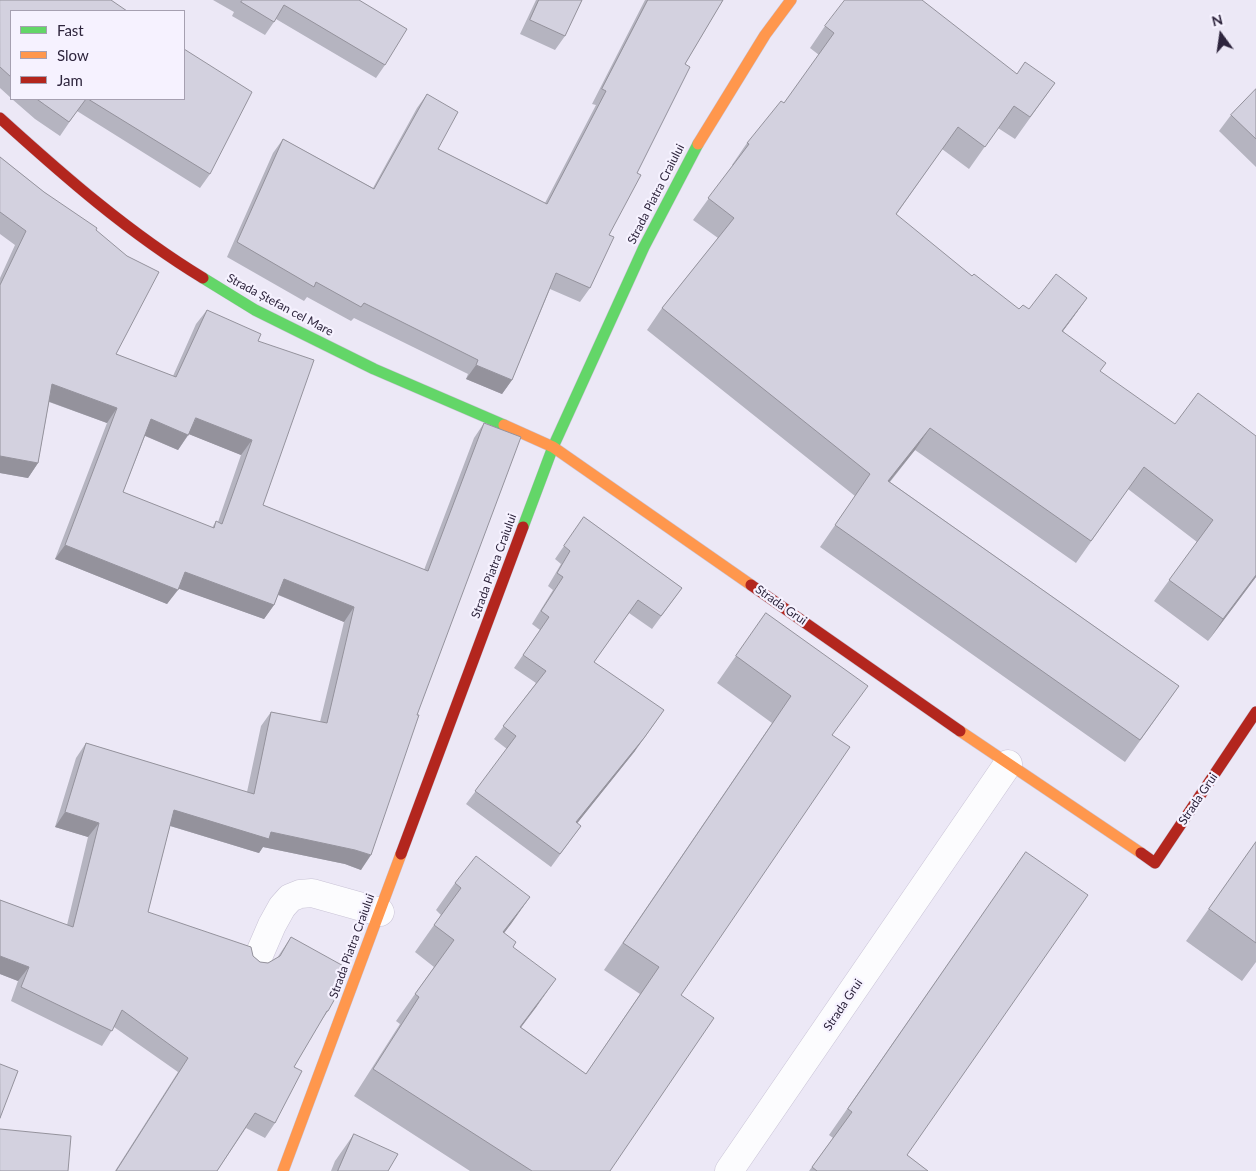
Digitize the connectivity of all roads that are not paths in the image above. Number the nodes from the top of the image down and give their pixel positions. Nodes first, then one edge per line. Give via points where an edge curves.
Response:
1 (791, 0) edge
2 (0, 118) edge
3 (553, 447) junction
4 (1256, 712) edge
5 (1008, 764) junction
6 (380, 912) junction
7 (256, 962) edge
8 (283, 1171) edge
9 (729, 1171) edge

1 - 3 street, Strada Piatra Craiului via 765,35 706,130 644,247
2 - 3 street, Strada Ștefan cel Mare via 128,227 185,268 256,310 374,369
3 - 5 street, Strada Grui
3 - 6 street, Strada Piatra Craiului
4 - 5 street, Strada Grui via 1155,863
5 - 9 street, Strada Grui
6 - 7 street via 312,893 290,898 272,925
6 - 8 street, Strada Piatra Craiului

